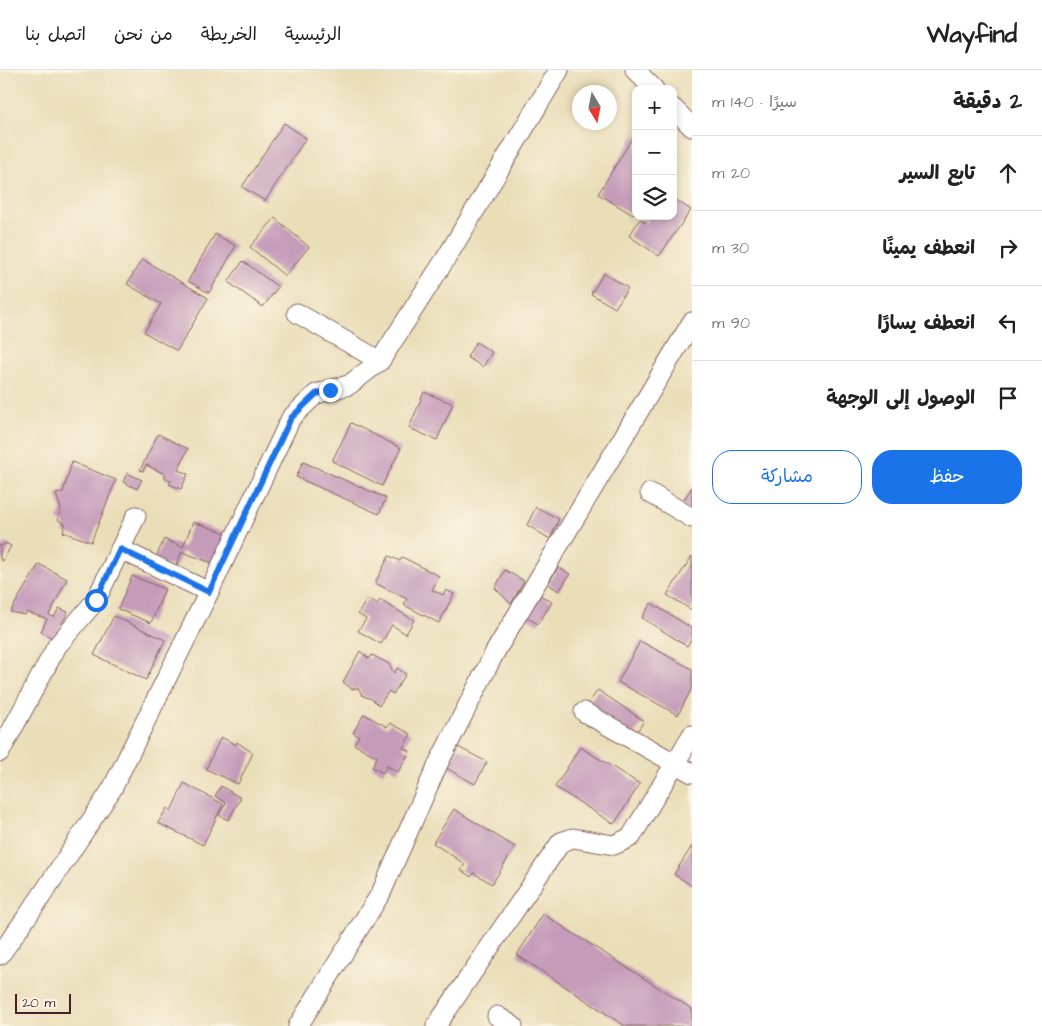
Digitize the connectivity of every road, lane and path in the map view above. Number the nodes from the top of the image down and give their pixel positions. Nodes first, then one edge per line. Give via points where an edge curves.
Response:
1 (559, 70) edge
2 (635, 70) edge
3 (650, 85) edge
4 (677, 112) edge
5 (692, 127) edge
6 (297, 313) dead end
7 (692, 322) edge
8 (380, 361) junction
9 (650, 493) dead end
10 (136, 516) dead end
11 (692, 518) edge
12 (120, 549) junction
13 (209, 592) junction
14 (584, 712) dead end
15 (692, 735) edge
16 (0, 752) edge
17 (675, 763) junction
18 (692, 773) edge
19 (0, 955) edge
20 (497, 1016) dead end
21 (298, 1026) edge
22 (436, 1026) edge
23 (514, 1026) edge

1 - 8 street
2 - 3 street
4 - 5 street
6 - 8 street
7 - 21 street via 495,652 438,764 381,893
8 - 13 street via 349,385 316,394 291,418
9 - 11 street
10 - 12 street
12 - 13 street
12 - 16 street via 96,600 57,646
13 - 19 street via 112,789
14 - 17 street
15 - 17 street
17 - 18 street
17 - 22 street via 632,837 614,845 573,838 561,842
20 - 23 street

